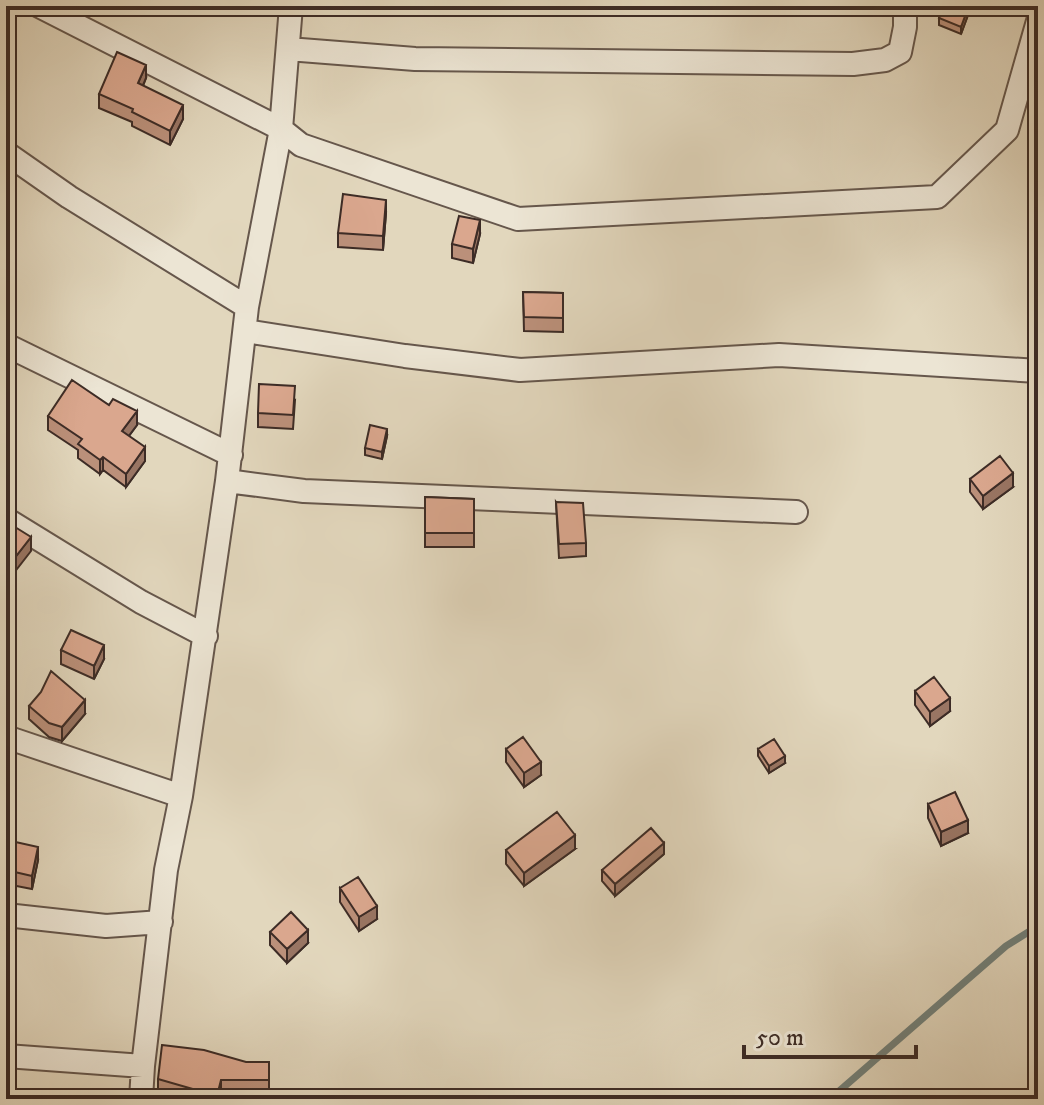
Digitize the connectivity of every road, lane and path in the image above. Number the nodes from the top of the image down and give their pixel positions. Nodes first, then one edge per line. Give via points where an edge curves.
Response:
1 (39, 6) edge
2 (291, 6) edge
3 (905, 6) edge
4 (1038, 21) edge
5 (288, 49) junction
6 (281, 129) junction
7 (6, 153) edge
8 (247, 307) junction
9 (245, 331) junction
10 (6, 345) edge
11 (1038, 371) edge
12 (231, 455) junction
13 (227, 481) junction
14 (796, 512) dead end
15 (6, 519) edge
16 (206, 636) junction
17 (6, 737) edge
18 (181, 796) junction
19 (6, 915) edge
20 (161, 922) junction
21 (6, 1056) edge
22 (143, 1066) junction
23 (141, 1099) edge

1 - 6 street
2 - 5 street
3 - 5 street via 900,52 885,60 853,64 415,59
4 - 6 street via 1007,130 937,197 518,219 301,145
5 - 6 street
6 - 8 street
7 - 8 street
8 - 9 street
9 - 11 street via 520,370 779,355
9 - 12 street
10 - 12 street
12 - 13 street
13 - 14 street via 304,491
13 - 16 street
15 - 16 street
16 - 18 street
17 - 18 street
18 - 20 street
19 - 20 street via 106,926
20 - 22 street
21 - 22 street
22 - 23 street

